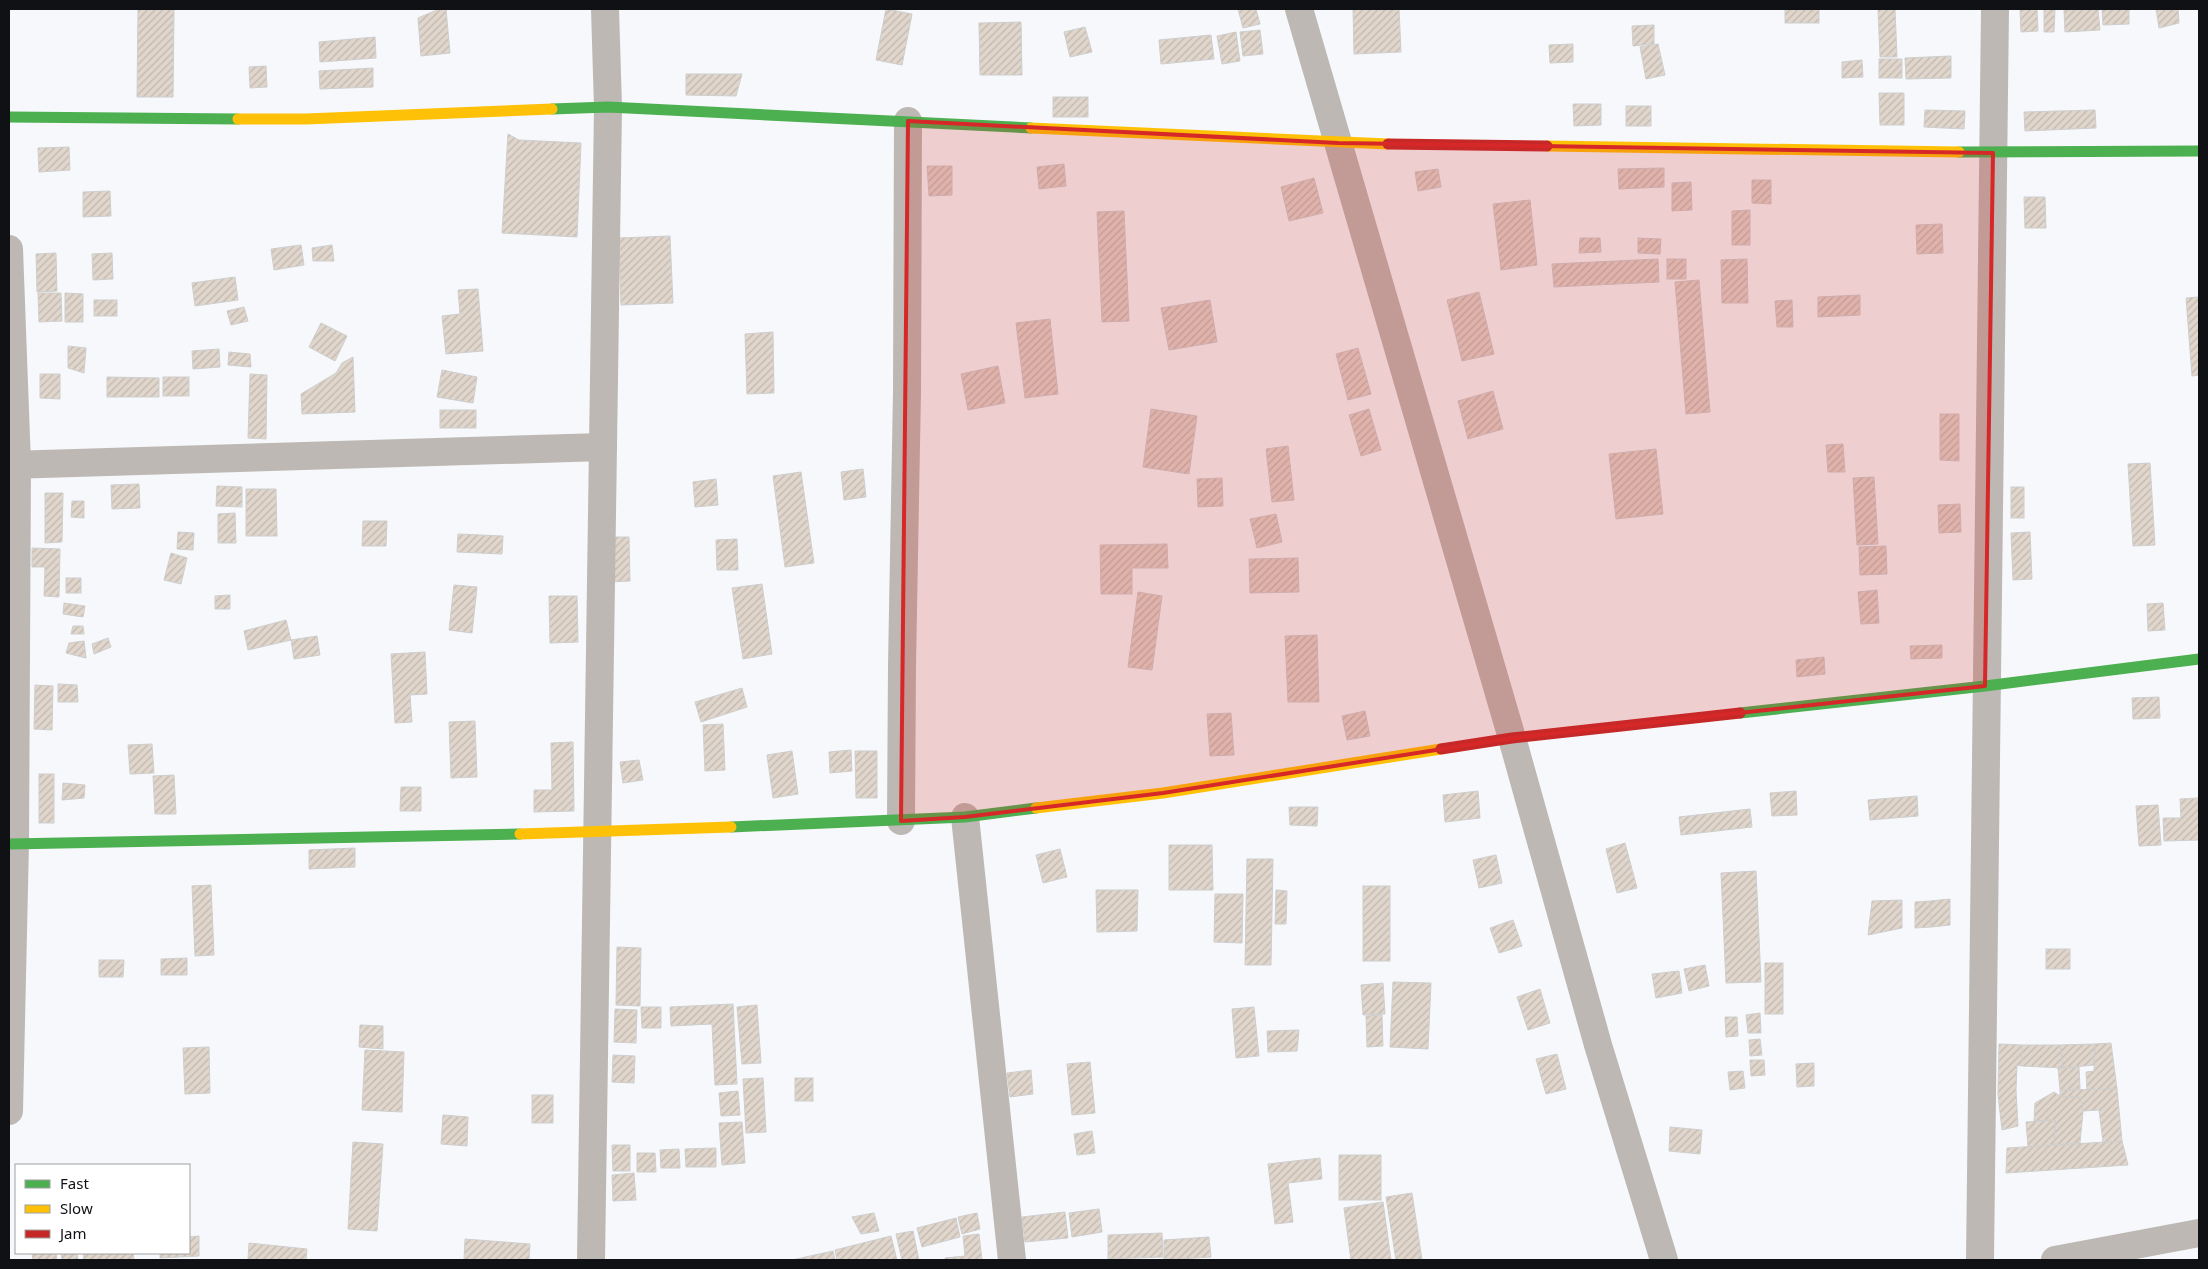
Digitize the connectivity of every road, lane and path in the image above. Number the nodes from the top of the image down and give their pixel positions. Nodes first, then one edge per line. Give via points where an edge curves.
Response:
1 (605, 9) edge
2 (1299, 9) edge
3 (1995, 9) edge
4 (608, 107) junction
5 (9, 117) edge
6 (908, 121) junction
7 (1338, 143) junction
8 (2199, 151) edge
9 (1993, 153) junction
10 (9, 249) edge
11 (603, 448) junction
12 (13, 465) edge
13 (2199, 659) edge
14 (1985, 686) junction
15 (1512, 738) junction
16 (965, 817) junction
17 (902, 821) junction
18 (598, 832) junction
19 (12, 843) edge
20 (9, 1111) edge
21 (2199, 1233) edge
22 (591, 1260) edge
23 (1012, 1260) edge
24 (1664, 1260) edge
25 (1980, 1260) edge
26 (2054, 1260) edge

1 - 4 street
2 - 7 street
3 - 9 street
4 - 5 street via 306,119
4 - 6 street
4 - 11 street
6 - 7 street
6 - 17 street
7 - 9 street
7 - 15 street
8 - 9 street
9 - 14 street
10 - 12 street
11 - 12 street
11 - 18 street
12 - 19 street
13 - 14 street
14 - 15 street
14 - 25 street
15 - 16 street via 1163,794
15 - 24 street via 1598,1045
16 - 17 street
16 - 23 street
17 - 18 street
18 - 19 street
18 - 22 street
19 - 20 street
21 - 26 street

